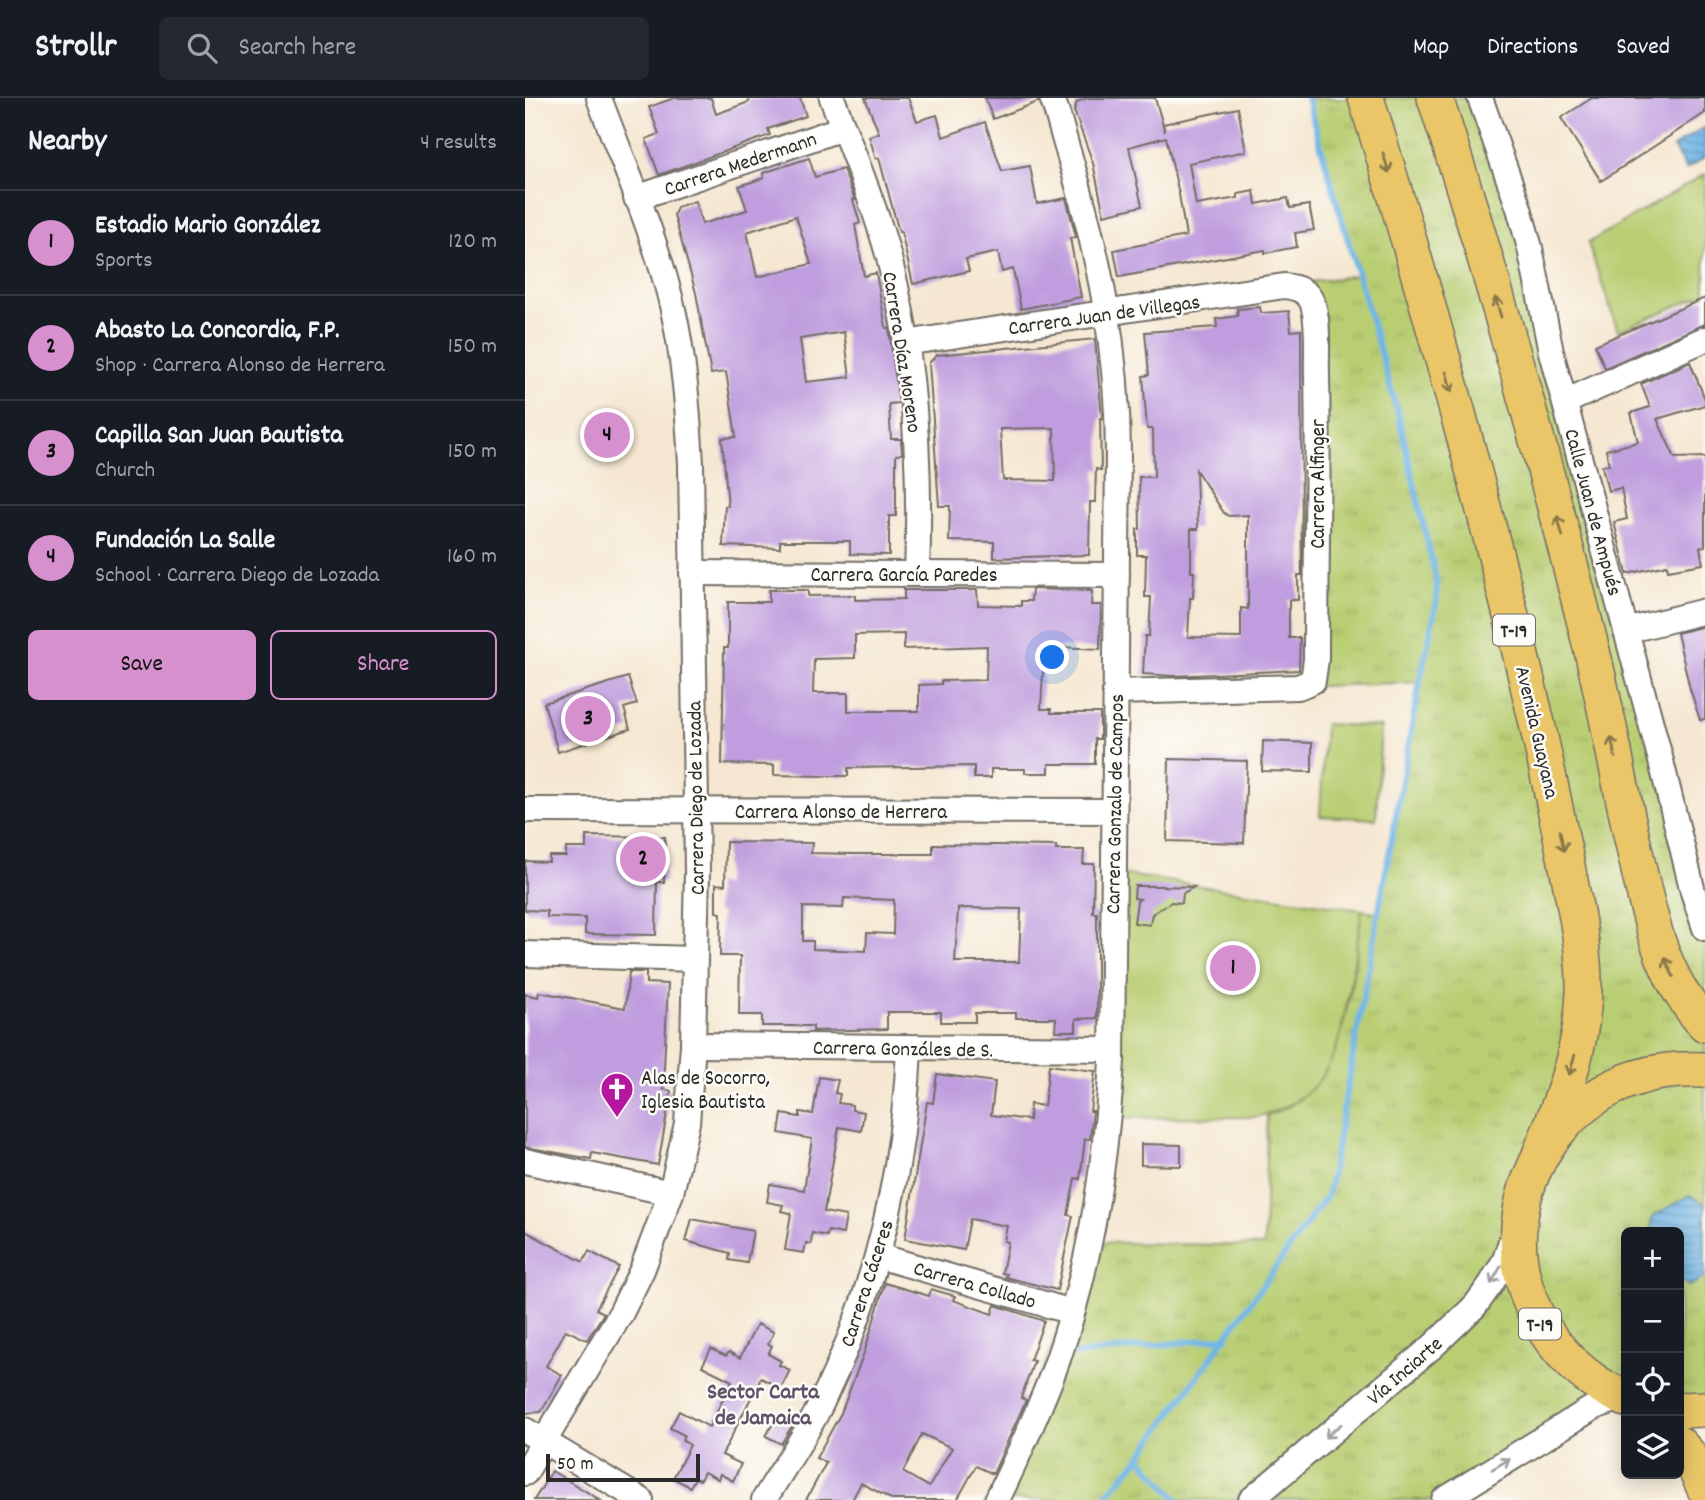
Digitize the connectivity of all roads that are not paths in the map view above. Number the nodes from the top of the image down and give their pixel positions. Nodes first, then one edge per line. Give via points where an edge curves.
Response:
1 (599, 98) edge
2 (832, 98) edge
3 (1052, 98) edge
4 (1366, 98) edge
5 (1434, 98) edge
6 (1480, 98) edge
7 (843, 128) junction
8 (636, 198) junction
9 (1302, 290) joint
10 (1107, 314) junction
11 (1705, 339) edge
12 (905, 343) junction
13 (1565, 402) junction
14 (692, 573) junction
15 (917, 574) junction
16 (1117, 575) junction
17 (1705, 611) edge
18 (1626, 631) junction
19 (1115, 692) junction
20 (525, 810) edge
21 (695, 811) junction
22 (1114, 811) junction
23 (1705, 928) edge
24 (525, 954) edge
25 (695, 959) junction
26 (1705, 1024) edge
27 (693, 1045) junction
28 (909, 1048) junction
29 (1112, 1049) junction
30 (1705, 1070) edge
31 (525, 1161) edge
32 (1535, 1167) junction
33 (671, 1193) junction
34 (1521, 1211) junction
35 (878, 1256) junction
36 (1072, 1312) junction
37 (1621, 1396) edge
38 (1621, 1398) edge
39 (1705, 1409) edge
40 (1684, 1410) edge
41 (535, 1436) edge
42 (1684, 1450) edge
43 (525, 1473) edge
44 (1705, 1489) edge
45 (641, 1500) edge
46 (764, 1500) edge
47 (997, 1500) edge
48 (1251, 1500) edge
49 (1444, 1500) edge

1 - 8 street, Carrera Diego de Lozada
2 - 7 street, Carrera Díaz Moreno
3 - 10 street, Carrera Gonzalo de Campos via 1086,209
4 -> 32 highway, Avenida Guayana / T-19 via 1444,362 1519,649 1576,916 1584,972 1581,1029 1562,1098
26 -> 5 highway via 1683,996 1648,910 1593,653 1562,533 1527,401
6 - 13 street, Calle Juan de Ampués via 1531,248
7 - 8 street, Carrera Medermann
7 - 12 street, Carrera Díaz Moreno via 888,257
8 - 14 street, Carrera Diego de Lozada via 655,246 681,353 691,464
9 - 10 street, Carrera Juan de Villegas via 1284,286
9 - 19 street, Carrera Alfinger via 1312,302 1316,352 1313,681 1298,687
10 - 12 street, Carrera Juan de Villegas
10 - 16 street, Carrera Gonzalo de Campos via 1118,408
11 - 13 street
12 - 15 street, Carrera Díaz Moreno via 918,470
13 - 18 street, Calle Juan de Ampués
14 - 15 street, Carrera García Paredes
14 - 21 street, Carrera Diego de Lozada
15 - 16 street, Carrera García Paredes
16 - 19 street, Carrera Gonzalo de Campos
17 - 18 street
18 - 23 street, Calle Juan de Ampués
19 - 22 street, Carrera Gonzalo de Campos
20 - 21 street, Carrera Alonso de Herrera
21 - 22 street, Carrera Alonso de Herrera
21 - 25 street, Carrera Diego de Lozada
22 - 29 street, Carrera Gonzalo de Campos
24 - 25 street
25 - 27 street, Carrera Diego de Lozada
27 - 28 street, Carrera Gonzáles de S.
27 - 33 street, Carrera Diego de Lozada via 687,1124
28 - 29 street, Carrera Gonzáles de S.
28 - 35 street, Carrera Cáceres via 896,1180
29 - 36 street, Carrera Gonzalo de Campos via 1100,1181
30 - 32 highway, T-19 via 1659,1072 1594,1097 1568,1120
31 - 33 street
32 - 34 highway, T-19
33 - 41 street, Carrera Diego de Lozada via 621,1313
34 - 37 highway, T-19 via 1518,1234 1523,1280 1540,1324 1568,1361
34 -> 48 street, Vía Inciarte via 1504,1260 1475,1306
35 - 36 street, Carrera Collado
35 - 46 street, Carrera Cáceres via 820,1406
36 - 47 street, Carrera Gonzalo de Campos via 1037,1414
49 -> 38 street via 1583,1414
39 - 40 highway
41 - 43 street, Carrera Diego de Lozada
41 - 45 street
42 - 44 highway

